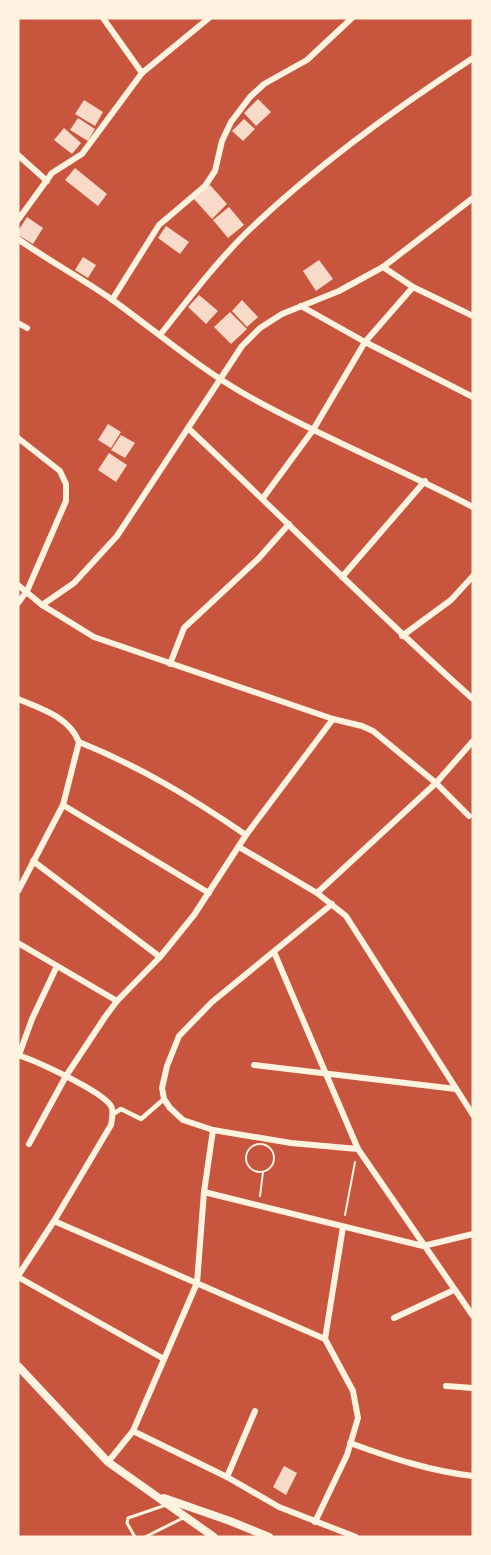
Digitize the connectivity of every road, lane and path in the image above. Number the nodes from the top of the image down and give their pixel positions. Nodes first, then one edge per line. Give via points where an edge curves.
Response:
1 (103, 18) edge
2 (209, 18) edge
3 (352, 18) edge
4 (473, 58) edge
5 (142, 73) junction
6 (18, 155) edge
7 (46, 181) junction
8 (473, 198) edge
9 (18, 220) edge
10 (18, 239) edge
11 (383, 267) junction
12 (413, 287) junction
13 (112, 300) junction
14 (301, 306) junction
15 (473, 316) edge
16 (18, 323) edge
17 (27, 328) dead end
18 (160, 335) junction
19 (365, 342) junction
20 (220, 379) junction
21 (473, 398) edge
22 (188, 428) junction
23 (313, 430) junction
24 (18, 438) edge
25 (424, 481) junction
26 (263, 498) junction
27 (473, 507) edge
28 (289, 524) junction
29 (473, 576) edge
30 (342, 578) junction
31 (18, 585) edge
32 (27, 591) junction
33 (18, 603) edge
34 (42, 605) junction
35 (402, 636) junction
36 (170, 664) junction
37 (18, 699) edge
38 (473, 699) edge
39 (333, 719) junction
40 (473, 741) edge
41 (79, 742) junction
42 (435, 783) junction
43 (63, 805) junction
44 (469, 816) dead end
45 (246, 835) junction
46 (239, 847) junction
47 (33, 861) junction
48 (18, 891) edge
49 (209, 893) junction
50 (317, 893) junction
51 (332, 904) junction
52 (18, 943) edge
53 (274, 952) junction
54 (160, 957) junction
55 (57, 966) junction
56 (117, 1001) junction
57 (19, 1055) edge
58 (254, 1065) dead end
59 (325, 1072) junction
60 (66, 1076) junction
61 (456, 1089) junction
62 (164, 1099) junction
63 (113, 1114) junction
64 (473, 1115) edge
65 (213, 1130) junction
66 (28, 1144) dead end
67 (358, 1149) junction
68 (263, 1172) junction
69 (204, 1192) junction
70 (259, 1206) junction
71 (54, 1221) junction
72 (343, 1227) junction
73 (473, 1234) edge
74 (423, 1246) junction
75 (18, 1276) edge
76 (197, 1283) junction
77 (454, 1290) junction
78 (473, 1316) edge
79 (394, 1318) dead end
80 (325, 1339) junction
81 (164, 1359) junction
82 (18, 1366) edge
83 (446, 1386) dead end
84 (473, 1388) edge
85 (255, 1411) dead end
86 (133, 1431) junction
87 (350, 1443) junction
88 (108, 1462) junction
89 (473, 1476) edge
90 (227, 1477) junction
91 (153, 1494) junction
92 (167, 1504) junction
93 (185, 1517) junction
94 (315, 1522) junction
95 (135, 1537) edge
96 (145, 1537) edge
97 (214, 1537) edge
98 (269, 1537) edge
99 (356, 1537) edge

1 - 5 street
2 - 5 street
3 - 13 street via 307,60 264,84 250,97 231,122 215,171 205,186 159,225
4 - 18 street via 315,171 224,256
5 - 7 street via 82,154
6 - 7 street
7 - 9 street
8 - 11 street
10 - 13 street
11 - 12 street
11 - 14 street
12 - 15 street
12 - 19 street
13 - 18 street
14 - 19 street
14 - 20 street via 260,328 242,345
16 - 17 street
18 - 20 street
19 - 21 street
19 - 23 street
20 - 22 street
20 - 23 street
22 - 26 street
22 - 34 street via 117,536 74,583
23 - 25 street
23 - 26 street
24 - 32 street via 60,471 66,484 66,501
25 - 27 street
25 - 30 street
26 - 28 street
28 - 30 street
28 - 36 street via 259,558 184,628
29 - 35 street via 450,600
30 - 35 street
31 - 32 street
32 - 33 street
32 - 34 street
34 - 36 street via 94,637
35 - 38 street
36 - 39 street
37 - 41 street via 68,723
39 - 42 street via 373,731
39 - 45 street
40 - 42 street
41 - 43 street
41 - 45 street via 151,774
42 - 44 street
42 - 50 street
43 - 47 street
43 - 49 street
45 - 46 street
46 - 49 street
46 - 50 street
47 - 48 street
47 - 54 street
49 - 54 street
50 - 51 street
51 - 53 street
51 - 61 street via 346,916
52 - 55 street
53 - 59 street
53 - 62 street via 212,1002 179,1036 167,1066
54 - 56 street
55 - 56 street
55 - 57 street
56 - 60 street
57 - 60 street
58 - 59 street
59 - 61 street
59 - 67 street
60 - 63 street via 111,1105
60 - 66 street
61 - 64 street
62 - 63 street via 141,1119 121,1109
62 - 65 street via 183,1120
63 - 71 street via 111,1125
65 - 67 street
65 - 69 street
67 - 72 path
67 - 74 street
68 - 68 path via 254,1171 246,1162 249,1150 258,1144 269,1147 274,1157 272,1167
68 - 70 path
69 - 70 street
69 - 76 street
70 - 72 street
71 - 75 street
71 - 76 street
72 - 74 street
72 - 80 street
73 - 74 street
74 - 77 street
75 - 81 street
76 - 80 street
76 - 81 street
77 - 78 street
77 - 79 street
80 - 87 street via 353,1391 358,1418
81 - 86 street
82 - 88 street
83 - 84 street
85 - 90 street
86 - 88 street
86 - 90 street
87 - 89 street via 423,1468
87 - 94 street
88 - 91 street
90 - 94 street via 279,1507
91 - 92 street
91 - 98 street
92 - 93 street
92 - 95 lane via 128,1518
93 - 96 lane
93 - 97 street
94 - 99 street

